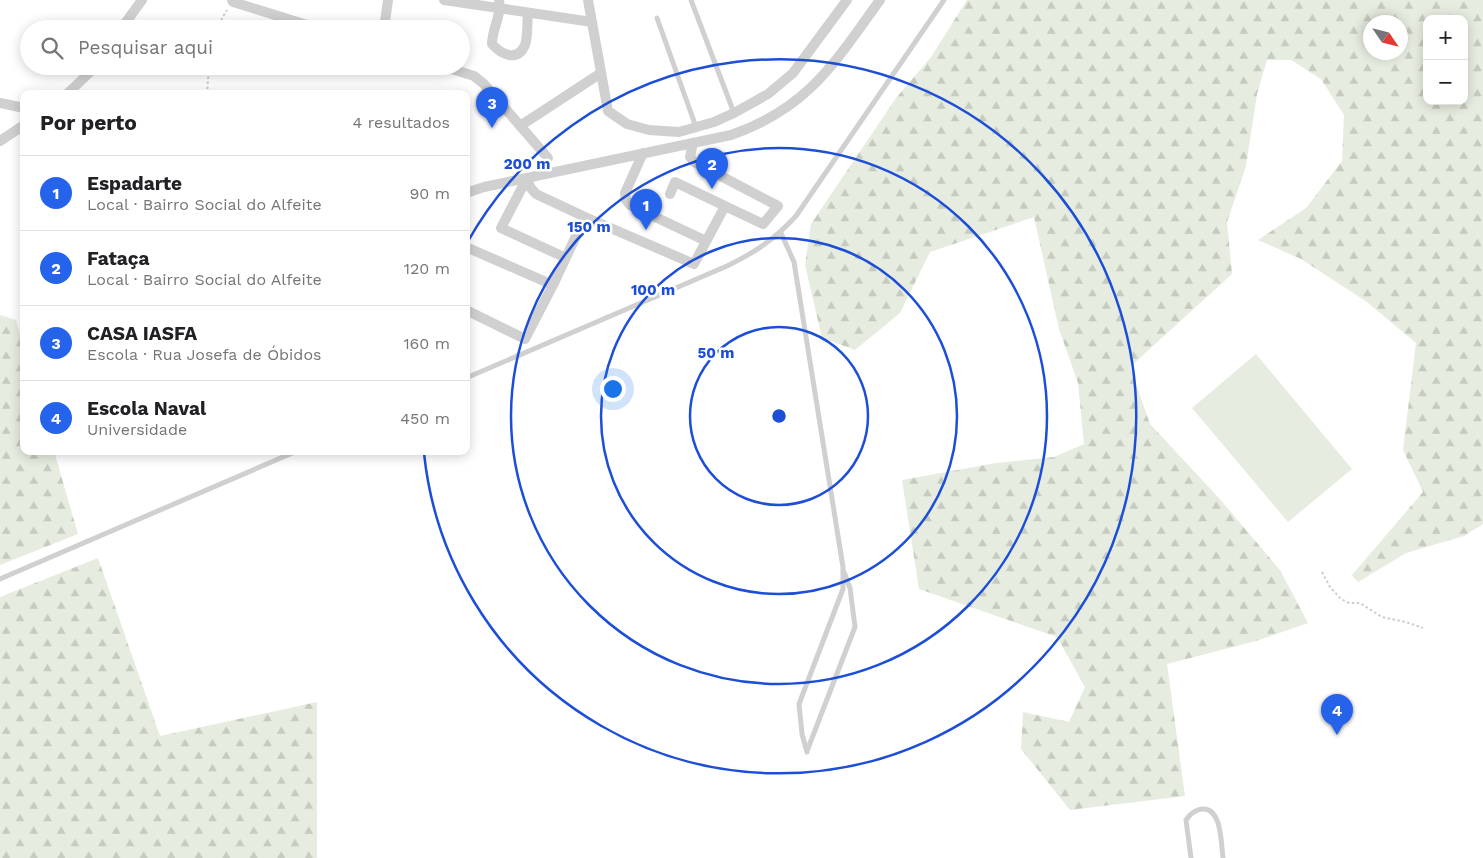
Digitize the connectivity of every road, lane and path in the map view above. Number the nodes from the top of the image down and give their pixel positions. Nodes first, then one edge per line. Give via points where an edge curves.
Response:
1 (142, 0) edge
2 (388, 0) edge
3 (444, 0) edge
4 (588, 0) edge
5 (691, 0) edge
6 (847, 0) edge
7 (880, 0) edge
8 (944, 0) edge
9 (233, 1) edge
10 (500, 4) edge
11 (528, 13) junction
12 (657, 18) dead end
13 (128, 20) edge
14 (221, 20) edge
15 (292, 20) edge
16 (385, 20) edge
17 (592, 22) junction
18 (601, 73) junction
19 (86, 75) edge
20 (208, 75) edge
21 (470, 75) edge
22 (72, 90) edge
23 (207, 90) edge
24 (0, 103) edge
25 (20, 107) edge
26 (734, 112) junction
27 (520, 126) junction
28 (696, 127) junction
29 (20, 128) edge
30 (0, 141) edge
31 (692, 143) junction
32 (643, 154) junction
33 (548, 158) dead end
34 (527, 178) junction
35 (470, 192) edge
36 (670, 194) dead end
37 (725, 206) junction
38 (585, 217) junction
39 (781, 233) junction
40 (706, 242) junction
41 (470, 249) edge
42 (566, 258) junction
43 (553, 285) junction
44 (470, 312) edge
45 (470, 376) edge
46 (288, 455) edge
47 (843, 567) junction
48 (1322, 572) dead end
49 (0, 579) edge
50 (1423, 628) dead end
51 (1191, 858) edge
52 (1223, 858) edge

1 - 13 street
2 - 16 street
3 - 10 street
4 - 17 street
5 - 26 lane
6 - 26 street via 793,73 768,94
7 - 31 street via 821,78 791,105 731,135
8 - 39 lane via 796,216
9 - 14 path
9 - 15 street
10 - 11 street
10 - 11 street via 492,44 509,56 519,54 525,45
11 - 17 street
12 - 28 lane
17 - 18 street
18 - 27 street
18 - 28 street via 608,111 626,124 678,132
19 - 22 street
20 - 23 path
21 - 27 street via 484,84
24 - 25 street
26 - 28 street
27 - 33 street
29 - 30 street
31 - 32 street
31 - 37 street via 690,157 694,162 778,206 763,224
32 - 34 street
32 - 40 street via 626,193 630,206
34 - 35 street
34 - 38 street via 536,194
34 - 42 street via 501,228
36 - 37 street via 675,182
37 - 40 street
38 - 40 street via 694,264
38 - 42 street
39 - 45 lane via 749,256
39 - 47 lane via 794,262
41 - 43 street
42 - 43 street
43 - 44 street via 525,339
46 - 49 lane
47 - 47 lane via 843,589 799,704 807,752 855,627 850,588
48 - 50 path via 1341,600 1360,603 1382,617
51 - 52 lane via 1186,820 1196,810 1203,809 1210,810 1218,820

